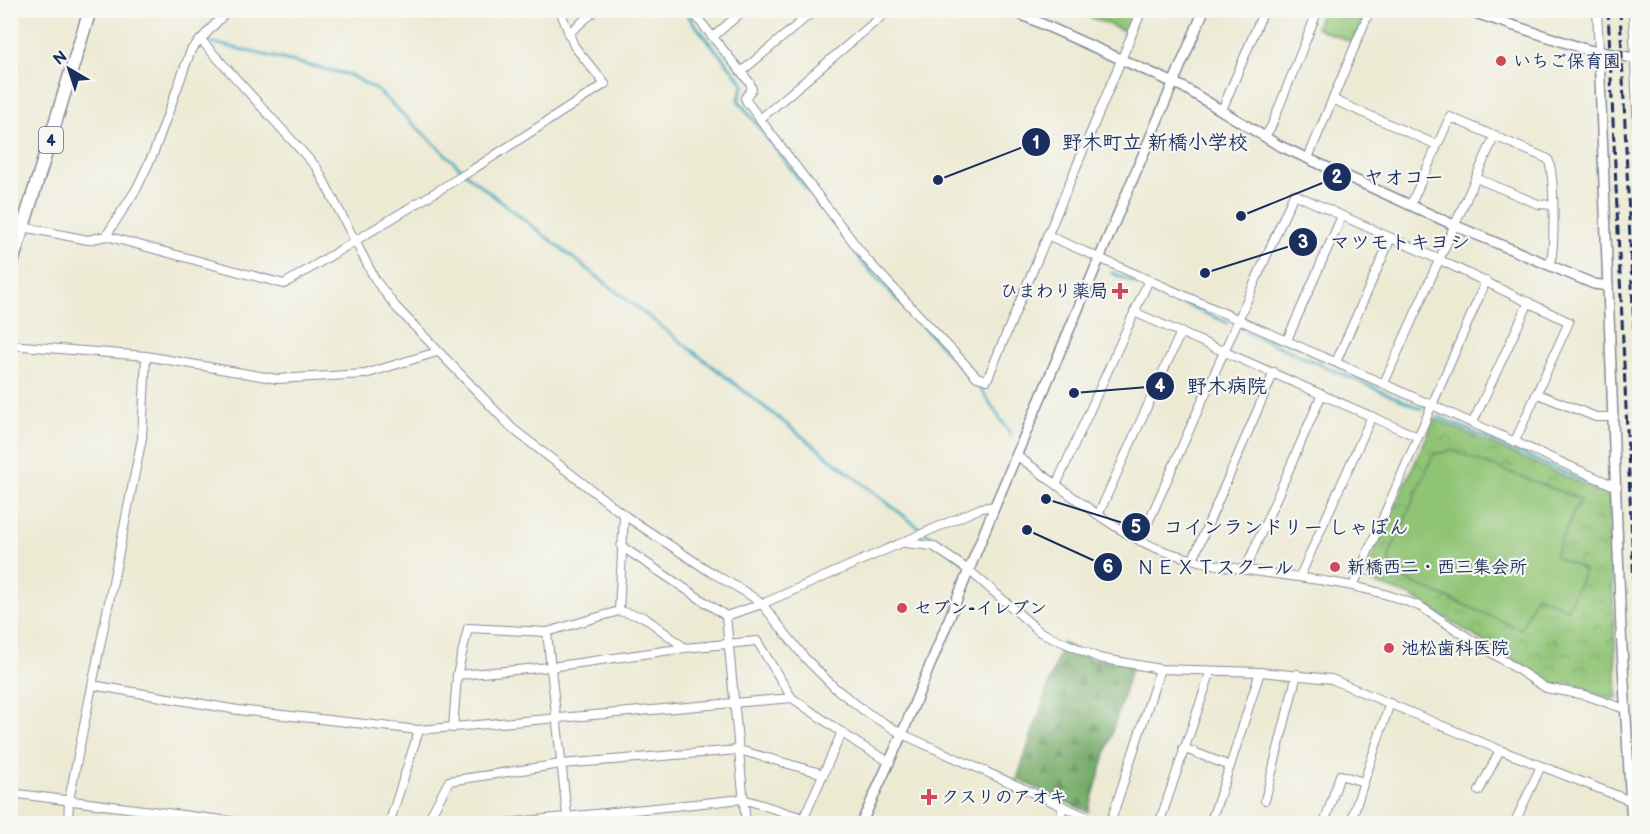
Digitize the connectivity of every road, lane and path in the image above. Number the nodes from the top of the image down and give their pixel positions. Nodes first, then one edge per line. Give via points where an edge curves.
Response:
1 (90, 10) edge
2 (228, 10) edge
3 (560, 10) edge
4 (597, 10) edge
5 (691, 10) edge
6 (744, 10) edge
7 (815, 10) edge
8 (889, 10) edge
9 (1011, 10) edge
10 (1142, 10) edge
11 (1204, 10) edge
12 (1264, 10) edge
13 (1318, 10) edge
14 (1355, 10) edge
15 (1466, 10) edge
16 (1597, 10) edge
17 (1633, 10) edge
18 (1370, 12) edge
19 (1478, 12) edge
20 (1033, 14) edge
21 (568, 34) junction
22 (713, 37) junction
23 (201, 40) junction
24 (1599, 52) junction
25 (1637, 58) edge
26 (1122, 59) junction
27 (741, 72) junction
28 (1174, 82) junction
29 (1637, 89) edge
30 (1334, 100) junction
31 (1222, 110) junction
32 (760, 119) junction
33 (1494, 135) junction
34 (1264, 136) junction
35 (1437, 145) junction
36 (1308, 158) junction
37 (1476, 178) junction
38 (1640, 189) edge
39 (1411, 204) junction
40 (1553, 205) junction
41 (1342, 216) junction
42 (1456, 226) junction
43 (23, 227) junction
44 (1047, 235) junction
45 (106, 236) junction
46 (1391, 238) junction
47 (355, 240) junction
48 (1100, 260) junction
49 (1440, 260) junction
50 (11, 262) edge
51 (1550, 265) junction
52 (1486, 281) junction
53 (1148, 282) junction
54 (1608, 286) junction
55 (1529, 302) junction
56 (1134, 312) junction
57 (1238, 321) junction
58 (1181, 332) junction
59 (1287, 340) junction
60 (10, 345) edge
61 (437, 352) junction
62 (1225, 352) junction
63 (146, 356) junction
64 (1336, 362) junction
65 (1274, 372) junction
66 (1384, 383) junction
67 (1322, 394) junction
68 (1538, 394) junction
69 (1432, 405) junction
70 (1372, 416) junction
71 (1614, 417) junction
72 (1473, 423) junction
73 (1418, 437) junction
74 (1515, 441) junction
75 (1017, 456) junction
76 (1057, 483) junction
77 (1617, 487) junction
78 (994, 506) junction
79 (1098, 513) junction
80 (624, 515) junction
81 (1140, 541) junction
82 (905, 543) junction
83 (621, 546) junction
84 (1193, 559) junction
85 (1245, 570) junction
86 (970, 571) junction
87 (1300, 576) junction
88 (1354, 584) junction
89 (762, 604) junction
90 (619, 611) junction
91 (726, 616) junction
92 (547, 632) junction
93 (729, 644) junction
94 (684, 648) junction
95 (551, 667) junction
96 (1160, 669) junction
97 (1211, 671) junction
98 (1260, 672) junction
99 (1297, 674) junction
100 (457, 675) junction
101 (92, 685) junction
102 (792, 698) junction
103 (733, 702) junction
104 (1390, 703) junction
105 (1625, 709) junction
106 (557, 717) junction
107 (453, 728) junction
108 (420, 730) junction
109 (842, 732) junction
110 (902, 734) junction
111 (1183, 748) junction
112 (739, 750) junction
113 (1500, 750) junction
114 (888, 761) junction
115 (561, 764) junction
116 (1230, 766) junction
117 (1541, 766) junction
118 (824, 774) junction
119 (1364, 782) junction
120 (1479, 791) dead end
121 (10, 793) edge
122 (743, 799) junction
123 (69, 800) junction
124 (1265, 800) dead end
125 (1631, 801) junction
126 (1062, 808) junction
127 (568, 820) edge
128 (802, 821) edge
129 (862, 823) edge
130 (68, 824) edge
131 (253, 824) edge
132 (389, 824) edge
133 (426, 824) edge
134 (497, 824) edge
135 (746, 824) edge
136 (1060, 824) edge
137 (1102, 824) edge
138 (1110, 824) edge
139 (1159, 824) edge
140 (1210, 824) edge
141 (1324, 824) edge
142 (1350, 824) edge
143 (1514, 824) edge
144 (1632, 824) edge

1 - 43 highway, 4
2 - 23 street
3 - 21 street
4 - 21 street
5 - 22 street
6 - 22 street
7 - 27 street
8 - 32 street
9 - 20 street
10 - 26 street
11 - 28 street
12 - 31 street
13 - 34 street via 1271,128
14 - 18 street
15 - 19 street
16 - 24 street
17 - 25 street
18 - 30 street
19 - 24 street
20 - 26 street
21 - 47 street via 583,60 605,84
22 - 27 street
23 - 45 street via 191,50 137,188
23 - 47 street via 317,168
24 - 25 street
24 - 54 street
25 - 29 street
26 - 28 street
26 - 44 street
27 - 32 street via 752,86 745,98
28 - 31 street
28 - 48 street
29 - 38 street
30 - 35 street
30 - 36 street
31 - 34 street
32 - 44 street via 867,260 982,379 987,380
33 - 35 street via 1450,117
33 - 37 street
33 - 40 street via 1548,159
34 - 36 street
35 - 39 street
36 - 39 street
37 - 40 street via 1538,204
37 - 42 street
39 - 42 street
40 - 51 street
41 - 46 street
41 - 57 street via 1294,194
41 - 59 street
42 - 49 street
42 - 51 street
43 - 45 street via 88,240
43 - 50 highway, 4
44 - 48 street
45 - 47 street via 284,284
46 - 49 street
46 - 64 street
47 - 61 street via 376,281
48 - 53 street
48 - 75 street
49 - 52 street
49 - 66 street
51 - 54 street
52 - 55 street
52 - 69 street
53 - 56 street
53 - 57 street
54 - 71 street
55 - 68 street via 1569,322
55 - 72 street
56 - 58 street
56 - 76 street
57 - 59 street
57 - 62 street
58 - 62 street
58 - 79 street
59 - 64 street
60 - 63 street
61 - 63 street via 365,374 277,379
61 - 80 street via 513,429
62 - 65 street
62 - 81 street
63 - 101 street via 142,438
64 - 66 street
65 - 67 street
65 - 84 street
66 - 69 street
67 - 70 street
67 - 85 street
68 - 71 street via 1596,417
68 - 74 street
69 - 72 street
69 - 73 street
70 - 73 street
70 - 87 street
71 - 77 street
72 - 74 street
73 - 88 street
74 - 77 street
75 - 76 street
75 - 78 street
76 - 79 street
77 - 105 street
78 - 82 street via 981,508
78 - 86 street
79 - 81 street
80 - 83 street
80 - 89 street
81 - 84 street
82 - 86 street via 933,546
82 - 89 street
83 - 90 street
83 - 91 street
84 - 85 street
85 - 87 street
86 - 96 street via 1040,632 1099,658
86 - 110 street
87 - 88 street
88 - 105 street via 1421,607 1546,688 1585,695
89 - 91 street
89 - 110 street via 835,688
90 - 92 street
90 - 94 street via 644,617
91 - 93 street
92 - 95 street
92 - 100 street via 468,628
93 - 94 street
93 - 102 street via 758,641
93 - 103 street
94 - 95 street
95 - 100 street
95 - 106 street
96 - 97 street
96 - 138 street
97 - 98 street
97 - 111 street
98 - 99 street
98 - 116 street
99 - 104 street via 1331,679
99 - 124 street
100 - 107 street
101 - 108 street via 238,710
101 - 123 street
102 - 103 street
102 - 109 street
103 - 106 street
103 - 112 street
104 - 113 street
104 - 119 street
105 - 125 street
106 - 107 street
106 - 115 street
107 - 108 street
108 - 132 street
109 - 114 street
109 - 118 street
110 - 114 street
110 - 126 street
111 - 116 street
111 - 139 street
112 - 115 street
112 - 118 street
112 - 122 street
113 - 117 street
113 - 120 street
114 - 129 street
115 - 127 street
115 - 133 street via 449,781
116 - 140 street
117 - 125 street
117 - 143 street
118 - 128 street
119 - 141 street via 1340,775
119 - 142 street
121 - 123 street
122 - 127 street
122 - 128 street
122 - 135 street
123 - 130 street
123 - 131 street
125 - 144 street
126 - 136 street
126 - 137 street
127 - 134 street

